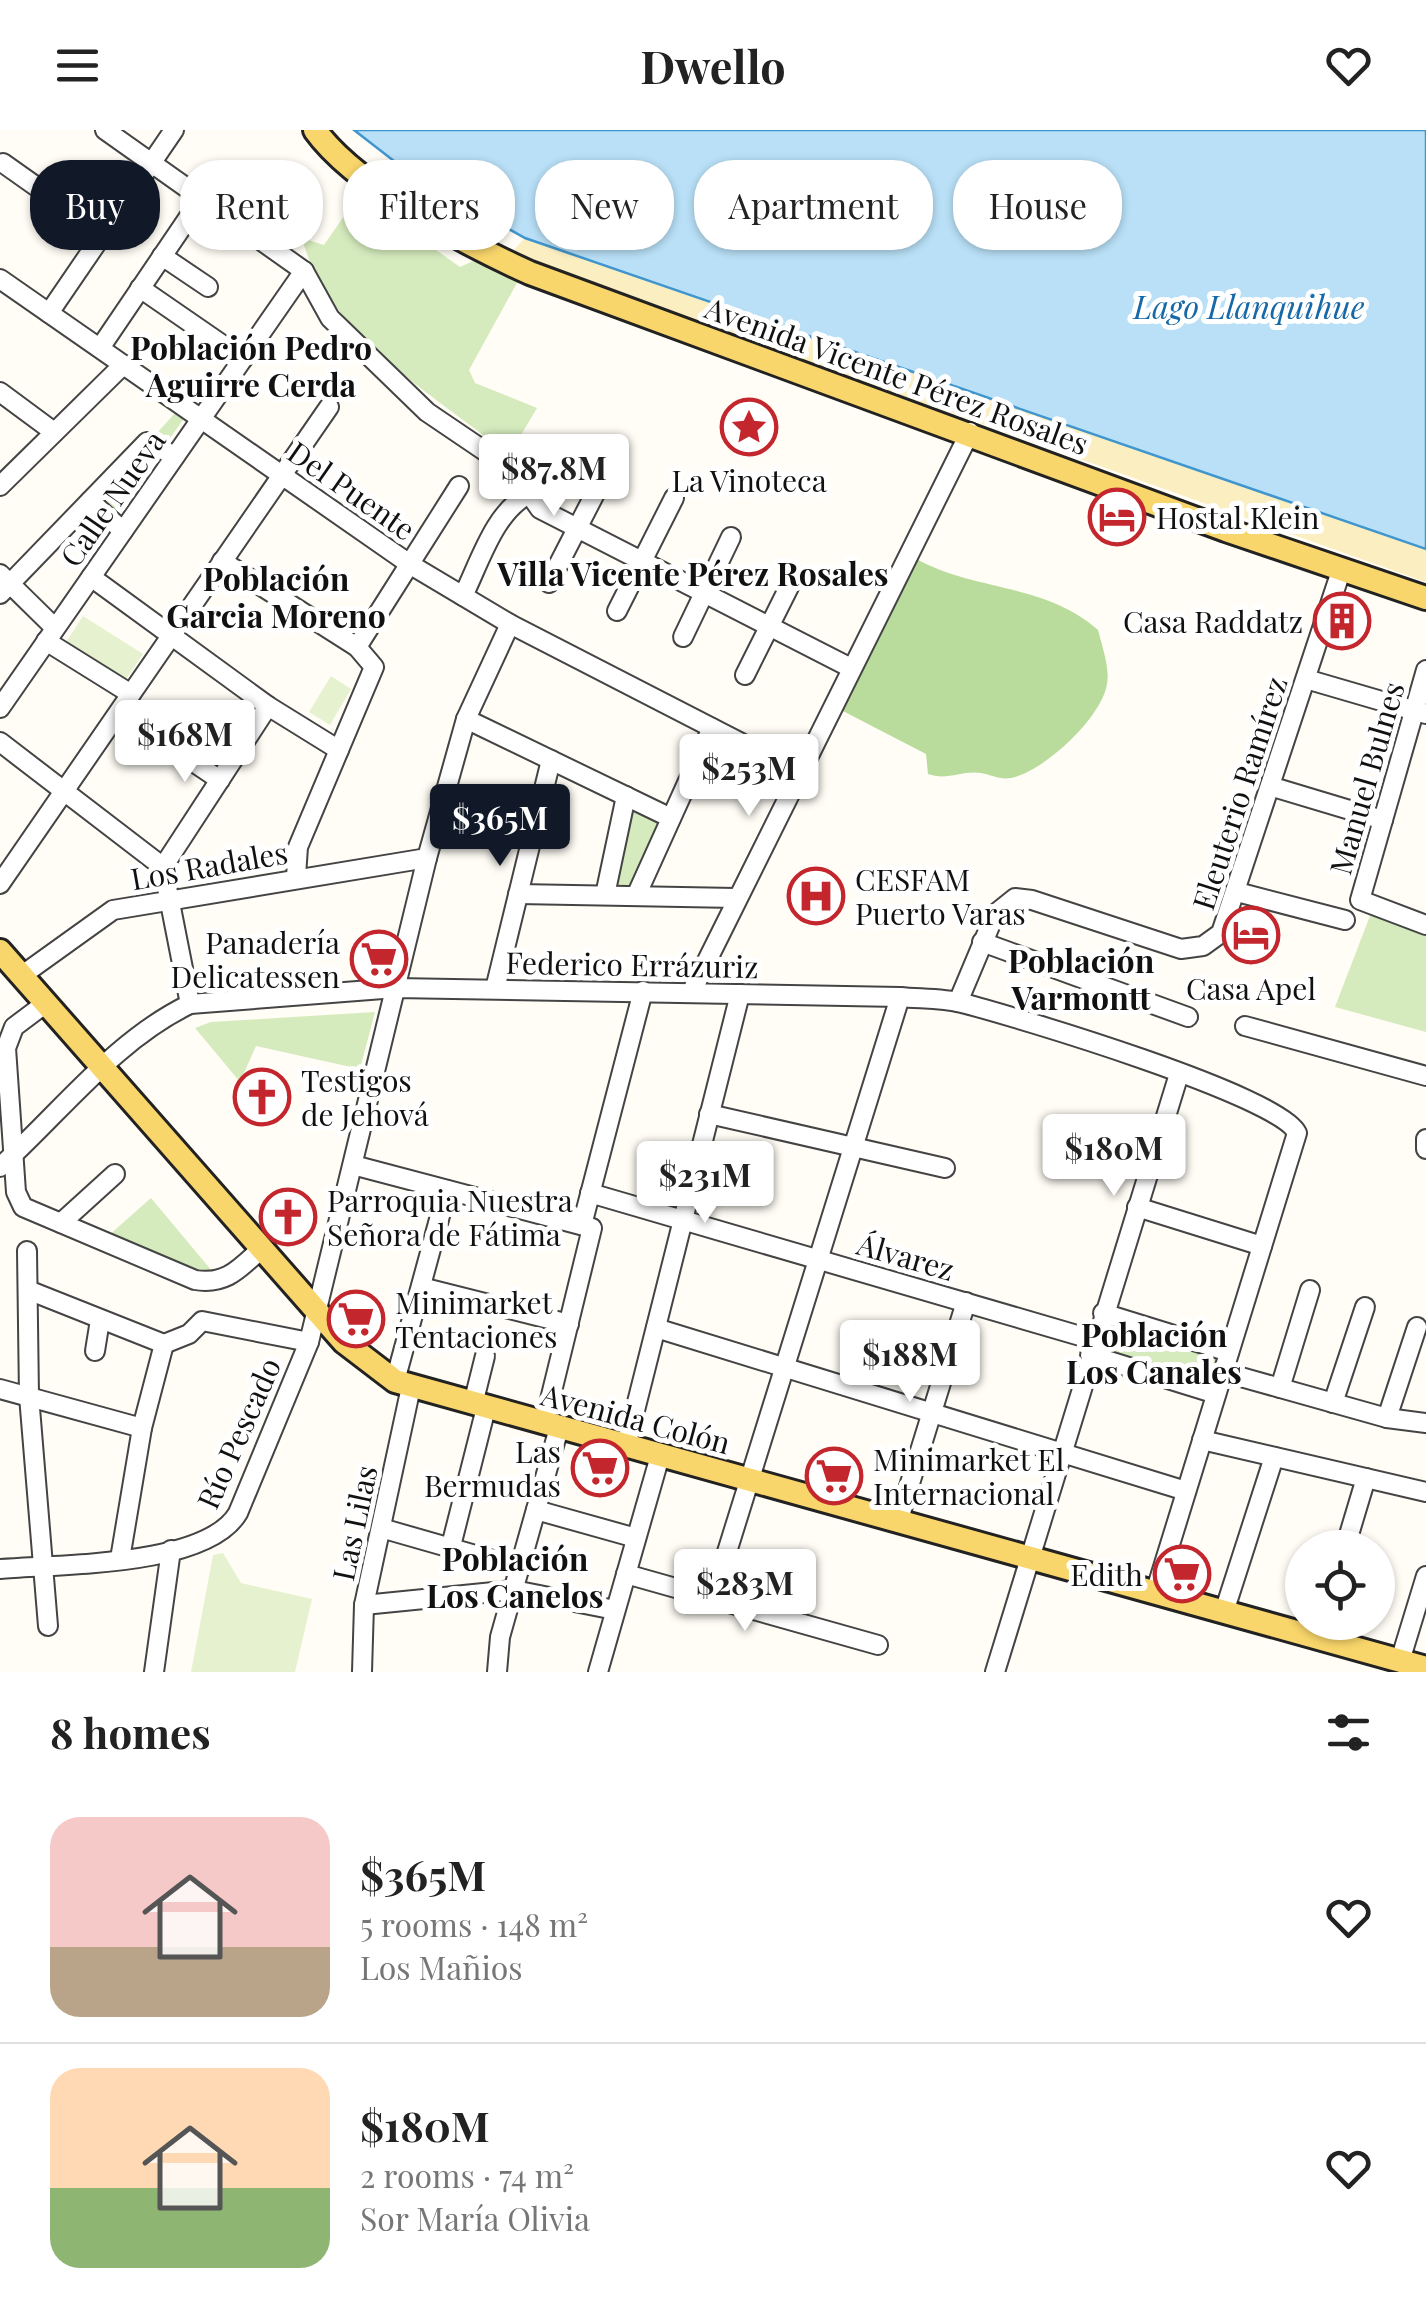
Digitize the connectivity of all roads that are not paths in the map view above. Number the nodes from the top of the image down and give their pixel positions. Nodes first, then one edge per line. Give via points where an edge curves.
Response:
1 (105, 130) edge
2 (174, 130) edge
3 (315, 134) edge
4 (147, 160) edge
5 (152, 160) edge
6 (3, 163) dead end
7 (30, 182) edge
8 (180, 230) edge
9 (91, 250) edge
10 (274, 250) edge
11 (162, 256) junction
12 (304, 271) junction
13 (0, 278) edge
14 (208, 287) dead end
15 (140, 288) junction
16 (49, 312) junction
17 (100, 348) junction
18 (242, 359) junction
19 (124, 364) junction
20 (1, 395) edge
21 (329, 407) dead end
22 (201, 418) junction
23 (54, 432) junction
24 (970, 432) junction
25 (175, 456) junction
26 (284, 476) junction
27 (602, 478) dead end
28 (0, 486) edge
29 (459, 486) dead end
30 (529, 494) junction
31 (674, 498) dead end
32 (90, 501) junction
33 (577, 527) junction
34 (123, 531) junction
35 (731, 538) dead end
36 (222, 561) junction
37 (642, 561) junction
38 (411, 565) junction
39 (1342, 570) junction
40 (795, 576) dead end
41 (91, 577) junction
42 (549, 582) dead end
43 (3, 584) edge
44 (704, 592) junction
45 (463, 596) junction
46 (1426, 598) edge
47 (617, 611) dead end
48 (510, 624) junction
49 (770, 626) junction
50 (51, 634) junction
51 (170, 635) junction
52 (683, 637) dead end
53 (357, 646) junction
54 (852, 668) junction
55 (1426, 670) edge
56 (746, 675) dead end
57 (1306, 679) junction
58 (131, 694) junction
59 (268, 706) junction
60 (0, 708) edge
61 (1420, 712) edge
62 (466, 719) junction
63 (712, 728) junction
64 (0, 742) edge
65 (338, 750) junction
66 (177, 751) dead end
67 (551, 760) junction
68 (798, 772) junction
69 (220, 780) junction
70 (1270, 786) junction
71 (66, 788) junction
72 (626, 796) junction
73 (671, 818) junction
74 (1382, 820) junction
75 (427, 858) junction
76 (163, 866) junction
77 (296, 876) junction
78 (0, 884) edge
79 (1237, 892) junction
80 (518, 894) junction
81 (604, 895) junction
82 (636, 896) junction
83 (168, 898) junction
84 (736, 898) junction
85 (1344, 920) dead end
86 (1426, 925) edge
87 (982, 942) junction
88 (0, 951) edge
89 (21, 976) junction
90 (396, 988) junction
91 (495, 989) junction
92 (644, 992) junction
93 (692, 992) junction
94 (740, 994) junction
95 (900, 997) junction
96 (958, 1002) junction
97 (46, 1003) junction
98 (190, 1004) junction
99 (1188, 1017) dead end
100 (1245, 1026) dead end
101 (102, 1067) junction
102 (1180, 1074) junction
103 (1426, 1076) edge
104 (710, 1114) junction
105 (854, 1147) junction
106 (7, 1160) edge
107 (352, 1165) junction
108 (945, 1168) dead end
109 (115, 1174) dead end
110 (446, 1190) junction
111 (590, 1193) junction
112 (1137, 1207) junction
113 (682, 1220) junction
114 (61, 1223) junction
115 (587, 1227) junction
116 (1262, 1246) junction
117 (261, 1248) junction
118 (27, 1251) dead end
119 (818, 1258) junction
120 (421, 1287) junction
121 (28, 1290) junction
122 (1310, 1290) dead end
123 (966, 1302) junction
124 (1364, 1307) dead end
125 (317, 1310) junction
126 (1103, 1313) junction
127 (100, 1320) junction
128 (568, 1324) junction
129 (1417, 1327) dead end
130 (656, 1328) junction
131 (309, 1342) junction
132 (164, 1344) junction
133 (1092, 1347) junction
134 (95, 1352) dead end
135 (1229, 1352) junction
136 (485, 1356) dead end
137 (785, 1366) junction
138 (1223, 1372) junction
139 (403, 1384) junction
140 (1280, 1388) junction
141 (0, 1389) edge
142 (1216, 1394) junction
143 (29, 1396) junction
144 (1333, 1403) junction
145 (479, 1406) junction
146 (933, 1411) junction
147 (1387, 1418) junction
148 (1426, 1422) edge
149 (552, 1426) junction
150 (142, 1428) junction
151 (1202, 1440) junction
152 (626, 1446) junction
153 (1061, 1452) junction
154 (660, 1456) junction
155 (1274, 1457) junction
156 (1366, 1478) junction
157 (749, 1480) junction
158 (1186, 1491) junction
159 (1426, 1492) edge
160 (536, 1510) junction
161 (898, 1522) junction
162 (380, 1528) junction
163 (1350, 1530) edge
164 (636, 1538) junction
165 (452, 1546) junction
166 (171, 1550) junction
167 (120, 1559) junction
168 (1029, 1560) junction
169 (46, 1565) junction
170 (520, 1568) junction
171 (0, 1569) edge
172 (626, 1574) junction
173 (1426, 1576) edge
174 (514, 1590) junction
175 (1155, 1593) junction
176 (712, 1600) junction
177 (364, 1605) junction
178 (615, 1610) junction
179 (1224, 1612) junction
180 (1285, 1623) edge
181 (48, 1626) dead end
182 (1347, 1640) edge
183 (878, 1645) dead end
184 (1400, 1660) junction
185 (1426, 1668) edge
186 (154, 1672) edge
187 (362, 1672) edge
188 (497, 1672) edge
189 (598, 1672) edge
190 (994, 1672) edge

1 - 4 street
2 - 5 street
3 - 24 main road, Avenida Vicente Pérez Rosales via 447,230 530,273
6 - 7 street
8 - 11 street
9 - 16 street
10 - 12 street
11 - 14 street
11 - 15 street
12 - 18 street, Calle Nueva
12 - 30 street via 330,318 427,412 489,454
13 - 16 street, Del Puente
15 - 17 street
15 - 18 street
16 - 17 street, Del Puente
17 - 19 street, Del Puente
18 - 22 street, Calle Nueva
19 - 22 street, Del Puente
19 - 23 street
20 - 23 street
21 - 26 street
22 - 25 street, Calle Nueva
22 - 26 street, Del Puente
23 - 28 street
24 - 39 main road, Avenida Vicente Pérez Rosales
24 - 54 street
25 - 32 street via 147,442
25 - 34 street, Calle Nueva
26 - 36 street
26 - 38 street, Del Puente
27 - 33 street
29 - 38 street
30 - 33 street via 540,510
30 - 45 street via 512,502
31 - 37 street
32 - 34 street
32 - 43 street
33 - 37 street
33 - 42 street
34 - 41 street, Calle Nueva
35 - 44 street
36 - 51 street
36 - 53 street
37 - 44 street
37 - 47 street
38 - 45 street, Del Puente
38 - 53 street
39 - 46 main road, Avenida Vicente Pérez Rosales
39 - 57 street, Eleuterio Ramírez
40 - 49 street
41 - 50 street, Calle Nueva
41 - 51 street
43 - 50 street
44 - 49 street
44 - 52 street
45 - 48 street, Del Puente
48 - 62 street, Río Pescado
48 - 63 street, Del Puente
49 - 54 street
49 - 56 street
50 - 58 street
50 - 60 street, Calle Nueva
51 - 58 street
51 - 59 street
53 - 65 street via 374,667
54 - 68 street
55 - 61 street, Manuel Bulnes
57 - 61 street
57 - 70 street, Eleuterio Ramírez
58 - 71 street
59 - 65 street
59 - 69 street
61 - 74 street, Manuel Bulnes
62 - 67 street
62 - 75 street, Río Pescado
63 - 68 street, Del Puente
63 - 73 street
64 - 71 street
65 - 77 street via 298,847
66 - 69 street
67 - 72 street
67 - 80 street
68 - 84 street
69 - 76 street
70 - 74 street
70 - 79 street, Eleuterio Ramírez
71 - 76 street
71 - 78 street
72 - 73 street
72 - 81 street
73 - 82 street
74 - 86 street, Manuel Bulnes via 1360,900
75 - 77 street, Los Radales
75 - 90 street, Río Pescado
76 - 83 street
77 - 83 street, Los Radales
79 - 85 street
79 - 87 street, Eleuterio Ramírez via 1221,933 1203,946 1180,948 1021,898 999,908
80 - 81 street
80 - 91 street
81 - 82 street
82 - 84 street
83 - 89 street, Los Radales via 112,910
83 - 98 street
84 - 93 street
87 - 96 street
87 - 99 street
88 - 89 main road, Avenida Colón
89 - 97 main road, Avenida Colón
90 - 91 street, Federico Errázuriz
90 - 98 street, Federico Errázuriz
90 - 107 street, Río Pescado
91 - 92 street, Federico Errázuriz
92 - 93 street, Federico Errázuriz
92 - 111 street
93 - 94 street, Federico Errázuriz
94 - 95 street, Federico Errázuriz
94 - 104 street
95 - 96 street, Federico Errázuriz
95 - 105 street
96 - 102 street, Federico Errázuriz
97 - 101 main road, Avenida Colón
97 - 106 street via 8,1038
98 - 101 street, Federico Errázuriz
100 - 103 street
101 - 106 street, Federico Errázuriz
101 - 117 main road, Avenida Colón
102 - 112 street
102 - 116 street, Federico Errázuriz via 1260,1103 1290,1121 1296,1133
104 - 105 street
104 - 113 street
105 - 108 street
105 - 119 street
106 - 114 street via 19,1201
107 - 110 street
107 - 125 street, Río Pescado
109 - 114 street
110 - 115 street
110 - 120 street, Las Lilas
111 - 113 street, Álvarez
111 - 115 street
112 - 116 street
112 - 126 street
113 - 119 street, Álvarez
113 - 130 street
114 - 117 street via 210,1282 231,1277
115 - 128 street
116 - 135 street
117 - 125 main road, Avenida Colón
118 - 121 street
119 - 123 street, Álvarez
119 - 137 street
120 - 128 street
120 - 139 street, Las Lilas
121 - 127 street
121 - 143 street
122 - 140 street
123 - 133 street, Álvarez
123 - 146 street
124 - 144 street
125 - 131 street, Río Pescado
125 - 139 main road, Avenida Colón via 357,1354
126 - 133 street
126 - 135 street
127 - 132 street
127 - 134 street
128 - 149 street
129 - 147 street
130 - 137 street
130 - 152 street
131 - 132 street via 202,1321
131 - 166 street, Río Pescado via 235,1519 206,1542
132 - 150 street
133 - 142 street, Álvarez
133 - 153 street
135 - 138 street
136 - 145 street
137 - 146 street
137 - 157 street
138 - 140 street
138 - 142 street
139 - 145 main road, Avenida Colón
139 - 162 street, Las Lilas
140 - 144 street
141 - 143 street
142 - 151 street
143 - 150 street
143 - 169 street
144 - 147 street
145 - 149 main road, Avenida Colón
145 - 165 street
146 - 153 street
146 - 161 street
147 - 148 street
149 - 152 main road, Avenida Colón
149 - 160 street
150 - 167 street
151 - 155 street
151 - 158 street
152 - 154 main road, Avenida Colón
153 - 158 street
153 - 168 street
154 - 157 main road, Avenida Colón
154 - 164 street
155 - 156 street
155 - 179 street
156 - 159 street
156 - 163 street
157 - 161 main road, Avenida Colón
157 - 176 street
158 - 175 street
160 - 164 street
160 - 170 street
161 - 168 main road, Avenida Colón
162 - 165 street
162 - 177 street, Las Lilas
164 - 172 street
165 - 170 street
166 - 167 street, Río Pescado
166 - 186 street
167 - 169 street, Río Pescado
168 - 175 main road, Avenida Colón
168 - 190 street
169 - 171 street, Río Pescado
169 - 181 street
170 - 174 street
172 - 176 street
172 - 178 street
173 - 184 street
174 - 177 street
174 - 178 street
174 - 188 street
175 - 179 main road, Avenida Colón
176 - 183 street
177 - 187 street, Las Lilas
178 - 189 street
179 - 180 main road, Avenida Colón
182 - 184 main road, Avenida Colón
184 - 185 main road, Avenida Colón

